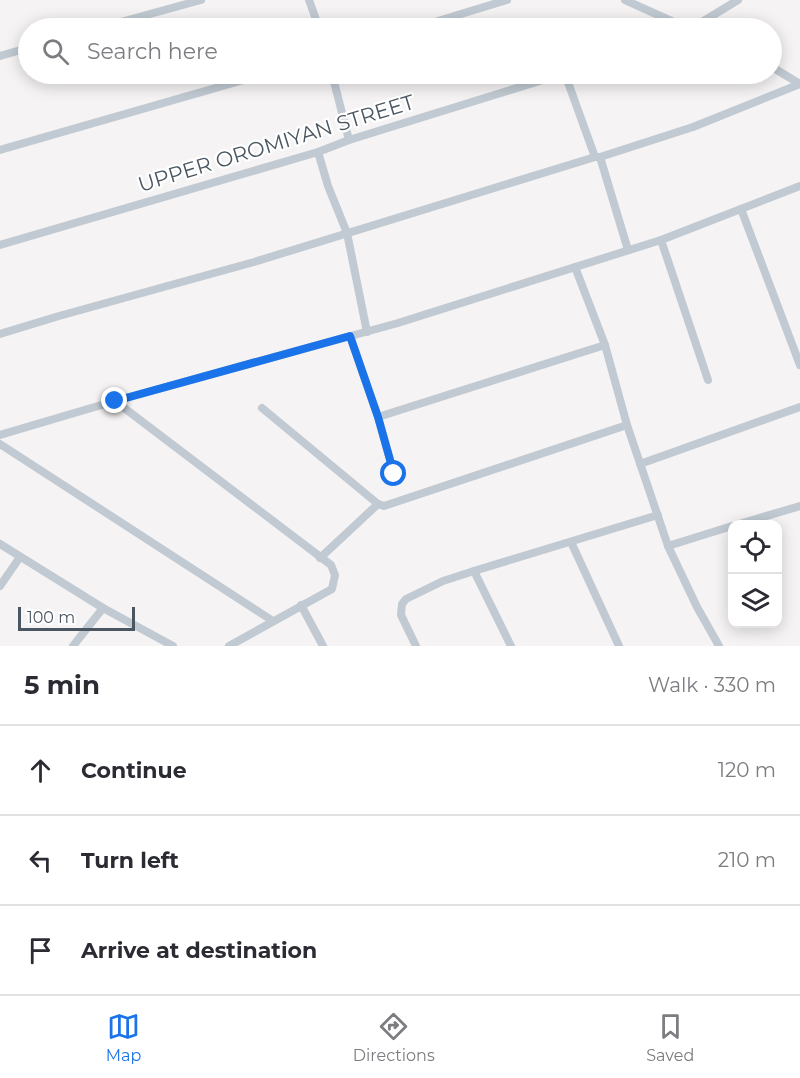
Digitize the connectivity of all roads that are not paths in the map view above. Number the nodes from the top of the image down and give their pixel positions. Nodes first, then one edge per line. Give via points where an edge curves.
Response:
1 (201, 0) edge
2 (309, 0) edge
3 (507, 0) edge
4 (625, 0) edge
5 (738, 0) edge
6 (135, 18) edge
7 (315, 18) edge
8 (448, 18) edge
9 (666, 18) edge
10 (706, 18) edge
11 (18, 51) edge
12 (0, 56) edge
13 (782, 73) edge
14 (229, 84) edge
15 (335, 84) edge
16 (531, 84) edge
17 (567, 84) edge
18 (800, 84) edge
19 (349, 140) junction
20 (0, 150) edge
21 (318, 152) junction
22 (598, 157) junction
23 (800, 186) edge
24 (741, 209) junction
25 (347, 234) junction
26 (661, 240) junction
27 (0, 245) edge
28 (628, 250) junction
29 (574, 267) junction
30 (367, 332) junction
31 (0, 334) edge
32 (350, 336) junction
33 (605, 345) junction
34 (800, 365) edge
35 (708, 380) dead end
36 (115, 401) junction
37 (800, 407) edge
38 (262, 408) dead end
39 (378, 417) junction
40 (627, 425) junction
41 (0, 435) edge
42 (0, 444) edge
43 (640, 464) junction
44 (394, 474) dead end
45 (378, 504) junction
46 (800, 506) edge
47 (658, 515) junction
48 (755, 520) edge
49 (728, 527) edge
50 (571, 542) junction
51 (0, 544) edge
52 (668, 546) junction
53 (20, 557) junction
54 (320, 558) junction
55 (474, 571) junction
56 (0, 586) edge
57 (301, 605) junction
58 (103, 608) junction
59 (273, 621) junction
60 (73, 646) edge
61 (173, 646) edge
62 (229, 646) edge
63 (323, 646) edge
64 (416, 646) edge
65 (512, 646) edge
66 (619, 646) edge
67 (718, 646) edge

1 - 6 street
2 - 7 street
3 - 8 street
4 - 9 street
5 - 10 street
11 - 12 street
13 - 18 street
14 - 20 street
15 - 19 street
16 - 19 street, UPPER OROMIYAN STREET
17 - 22 street
18 - 22 street via 693,127
19 - 21 street, UPPER OROMIYAN STREET
21 - 25 street
21 - 27 street, UPPER OROMIYAN STREET
22 - 25 street
22 - 28 street
23 - 24 street
24 - 26 street
24 - 34 street
25 - 30 street
25 - 31 street
26 - 28 street
26 - 35 street
28 - 29 street
29 - 30 street
29 - 33 street
30 - 32 street
32 - 36 street
32 - 39 street
33 - 39 street
33 - 40 street
36 - 41 street
36 - 54 street
37 - 43 street
38 - 45 street
39 - 44 street
40 - 43 street
40 - 45 street via 384,506
42 - 59 street
43 - 47 street
45 - 54 street
46 - 48 street
47 - 50 street
47 - 52 street
49 - 52 street
50 - 55 street
50 - 66 street
51 - 53 street
52 - 67 street
53 - 56 street
53 - 58 street
54 - 57 street via 331,565 335,575 332,589
55 - 64 street via 443,581 402,604 401,615
55 - 65 street
57 - 59 street
57 - 63 street
58 - 60 street
58 - 61 street
59 - 62 street

